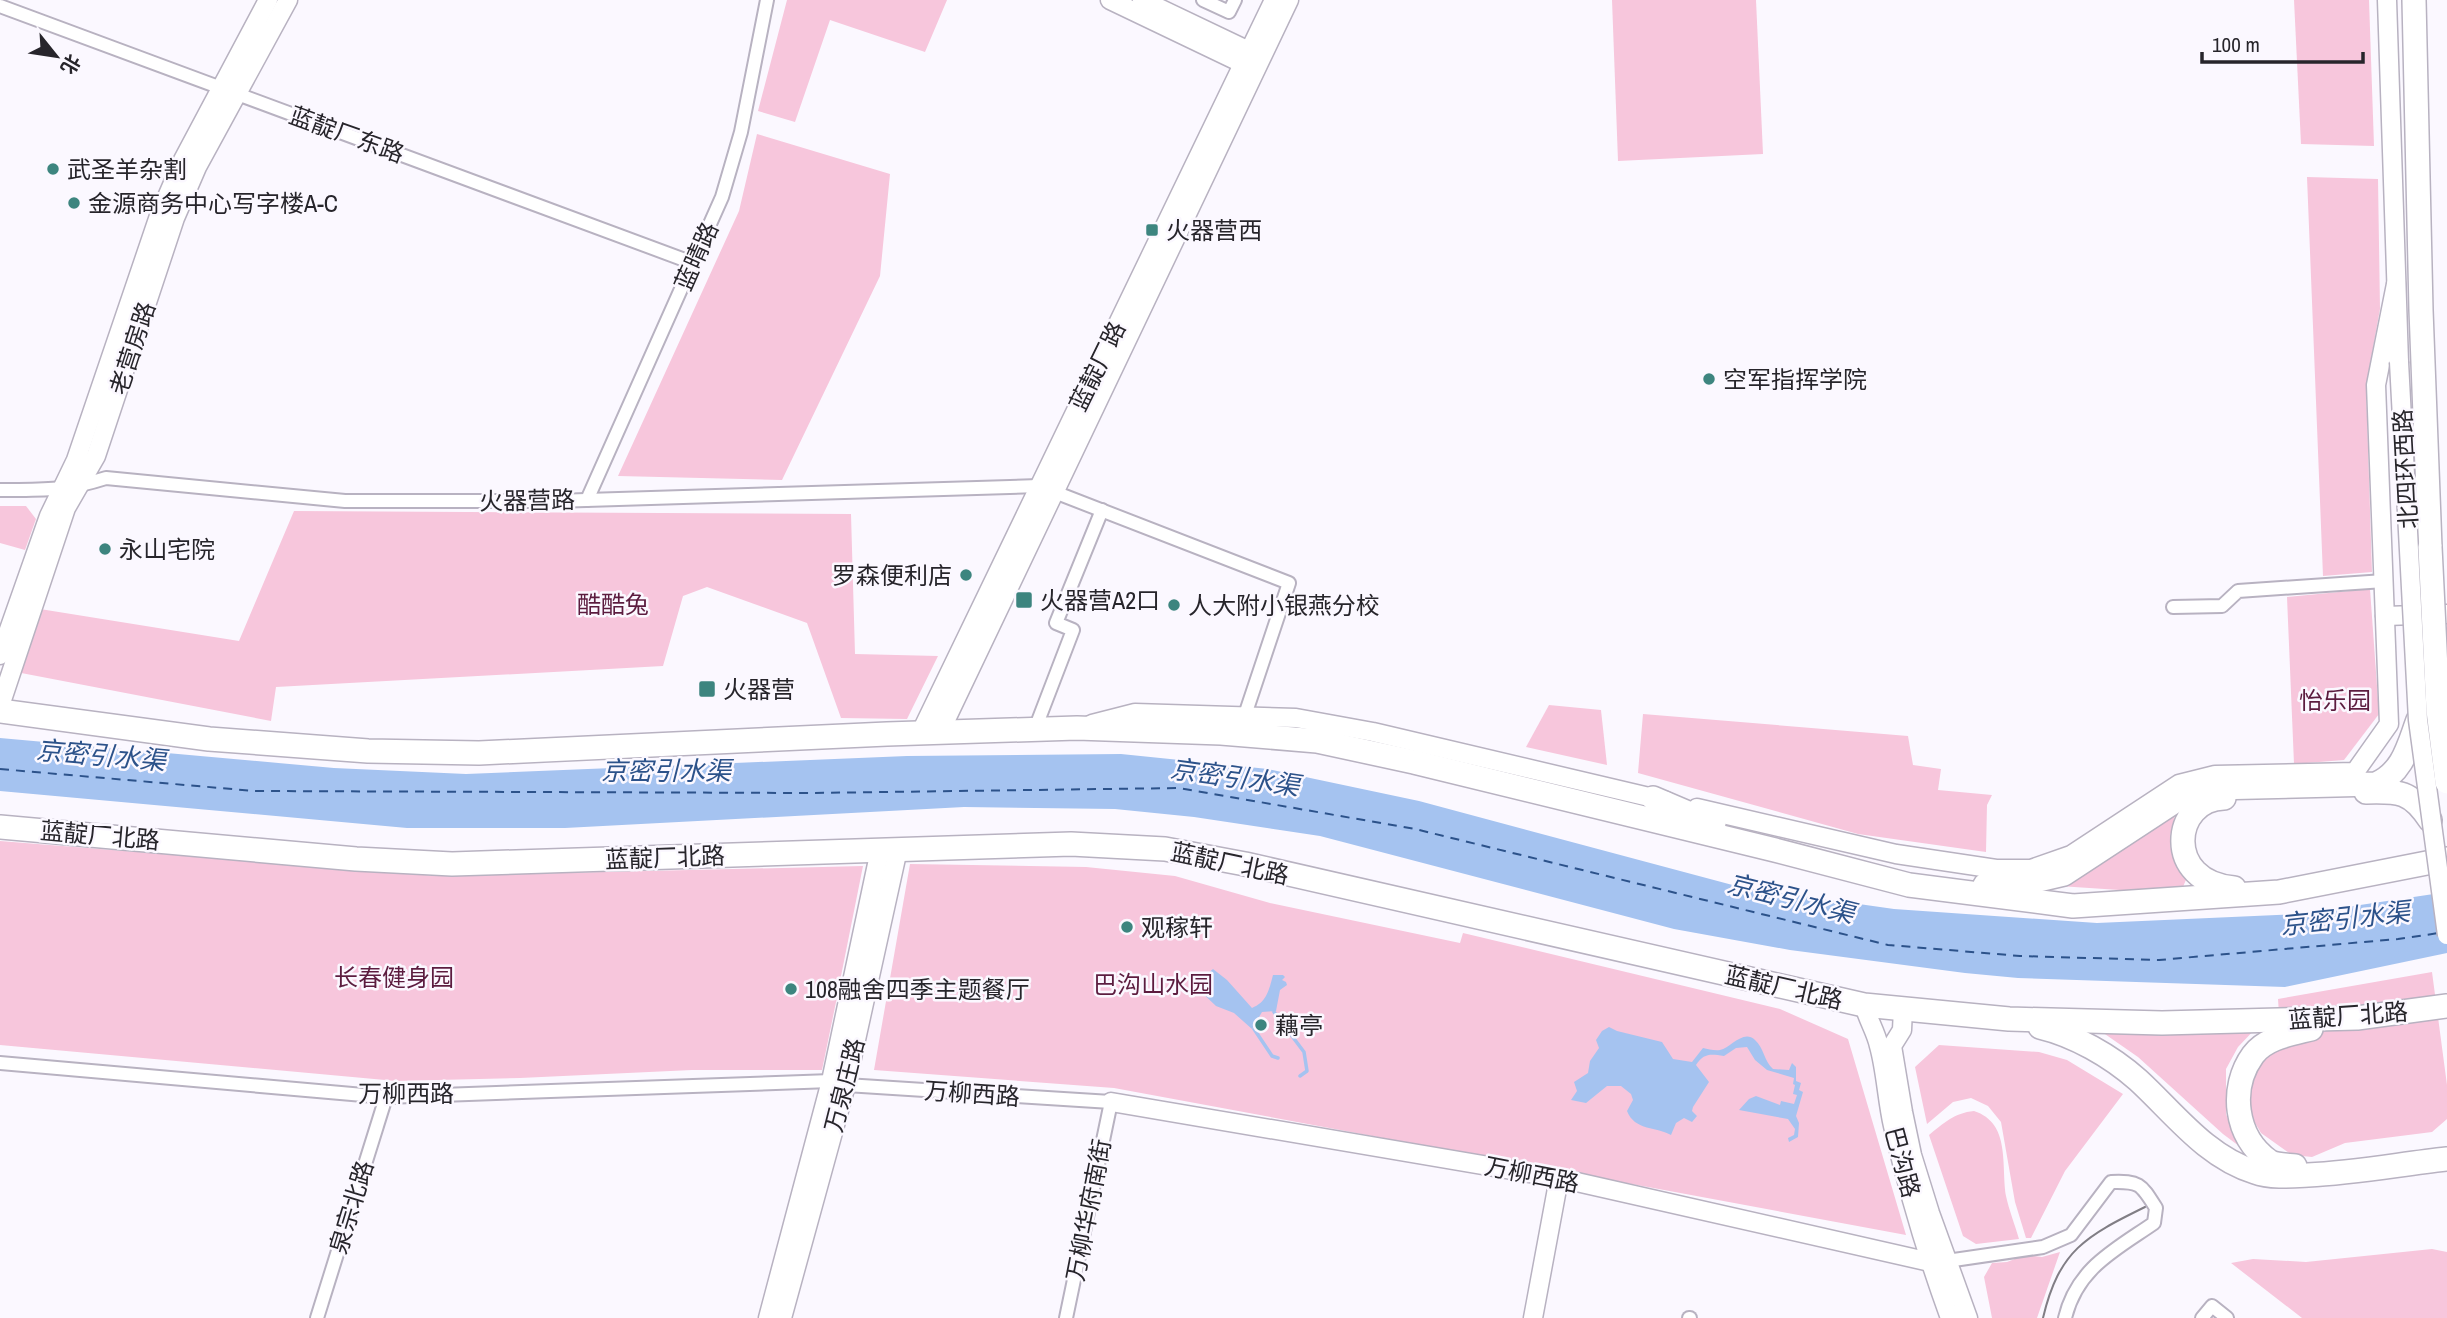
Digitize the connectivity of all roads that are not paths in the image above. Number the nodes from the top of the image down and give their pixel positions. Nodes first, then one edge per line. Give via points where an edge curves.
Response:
1 (268, 0) edge
2 (288, 0) edge
3 (767, 0) edge
4 (1110, 0) edge
5 (1142, 0) edge
6 (1203, 0) edge
7 (1235, 0) edge
8 (1274, 0) edge
9 (1289, 0) edge
10 (2388, 0) edge
11 (2414, 0) edge
12 (0, 6) edge
13 (1252, 60) junction
14 (229, 90) junction
15 (693, 263) junction
16 (2396, 284) junction
17 (70, 489) junction
18 (1047, 489) junction
19 (0, 490) edge
20 (587, 500) junction
21 (1102, 510) junction
22 (2384, 581) junction
23 (2173, 607) dead end
24 (2447, 614) edge
25 (2385, 616) junction
26 (0, 654) edge
27 (0, 706) edge
28 (0, 711) edge
29 (1245, 715) junction
30 (2417, 720) junction
31 (1077, 728) junction
32 (1035, 729) junction
33 (930, 732) junction
34 (2447, 782) edge
35 (2207, 795) junction
36 (1653, 798) junction
37 (2430, 820) junction
38 (0, 827) edge
39 (889, 850) junction
40 (1775, 850) junction
41 (2447, 859) edge
42 (1909, 885) junction
43 (2278, 892) junction
44 (2447, 935) edge
45 (1864, 1005) junction
46 (2447, 1006) edge
47 (1903, 1009) junction
48 (2357, 1018) junction
49 (2009, 1019) junction
50 (0, 1063) edge
51 (839, 1083) junction
52 (386, 1097) junction
53 (1111, 1101) junction
54 (2447, 1149) edge
55 (2447, 1160) edge
56 (1559, 1178) junction
57 (1930, 1262) junction
58 (1949, 1262) junction
59 (317, 1318) edge
60 (768, 1318) edge
61 (782, 1318) edge
62 (1066, 1318) edge
63 (1533, 1318) edge
64 (1950, 1318) edge
65 (1968, 1318) edge
66 (2065, 1318) edge
67 (2202, 1318) edge
68 (2227, 1318) edge

1 - 14 street, 老营房路
2 - 14 street, 老营房路
3 - 15 street, 蓝晴路 via 741,132 722,197
4 - 13 street
5 - 13 street
6 - 7 street via 1229,12
8 - 13 street, 蓝靛厂路
9 - 13 street, 蓝靛厂路
10 - 16 street, 北四环西路
11 - 34 highway, 北四环西路, bridge via 2430,547 2438,710
12 - 14 street, 蓝靛厂东路
13 - 18 street, 蓝靛厂路
14 - 15 street, 蓝靛厂东路
14 - 17 street, 老营房路 via 175,218 96,456
15 - 20 street, 蓝晴路
16 - 22 street via 2376,385
16 - 30 street, 北四环西路, bridge
17 - 19 street, 火器营路
17 - 20 street, 火器营路 via 106,478 345,501
17 - 26 street, 老营房路 via 49,516
17 - 27 street, 老营房路
18 - 20 street, 火器营路
18 - 21 street
18 - 33 street, 蓝靛厂路
21 - 29 street via 1289,583
21 - 32 street via 1056,623 1073,630
22 - 23 street via 2238,591 2222,606
22 - 25 street
24 - 25 street
25 - 36 street via 2389,724 2355,772 2215,775 2179,784 2071,855 2031,869 1996,869 1896,854
28 - 33 highway via 209,739 368,751 479,753
29 - 31 street via 1135,713
29 - 36 street via 1296,718 1373,732
30 - 35 highway via 2403,761 2376,784 2214,788
30 - 37 street, 北四环西路, bridge
31 - 32 highway
31 - 40 highway via 1317,741
32 - 33 highway
35 - 37 highway via 2393,791 2419,803
35 - 42 highway via 2180,798 2064,874 1994,885
35 - 43 highway via 2185,827 2183,844 2192,870 2218,887
36 - 40 highway
37 - 44 street, 北四环西路, bridge
38 - 39 highway, 蓝靛厂北路 via 452,864
39 - 45 highway, 蓝靛厂北路 via 1070,844 1165,849
39 - 51 street, 万泉庄路
40 - 42 highway
41 - 43 highway
42 - 43 highway via 2073,906
45 - 47 highway, 蓝靛厂北路
45 - 57 street, 巴沟路 via 1879,1044 1898,1150
46 - 48 highway, 蓝靛厂北路
47 - 49 highway, 蓝靛厂北路
47 - 58 street, 巴沟路 via 1902,1030 1892,1046 1903,1112 1916,1167
48 - 49 highway, 蓝靛厂北路 via 2162,1023
48 - 54 highway via 2279,1037 2253,1053 2238,1103 2240,1124 2252,1143 2270,1162 2302,1167
49 - 55 highway via 2052,1030 2107,1058 2136,1078 2220,1155 2256,1173 2336,1174
50 - 52 street, 万柳西路
51 - 52 street, 万柳西路
51 - 53 street, 万柳西路
51 - 60 street, 万泉庄路
51 - 61 street, 万泉庄路
52 - 59 street, 泉宗北路
53 - 56 street, 万柳西路
53 - 62 street, 万柳华府南街
56 - 57 street, 万柳西路
56 - 63 street
57 - 58 street
57 - 64 street, 巴沟路
58 - 65 street, 巴沟路
58 - 66 street via 2043,1247 2071,1235 2111,1182 2133,1181 2144,1188 2156,1208 2154,1223 2091,1267 2069,1301
67 - 68 street via 2211,1306

